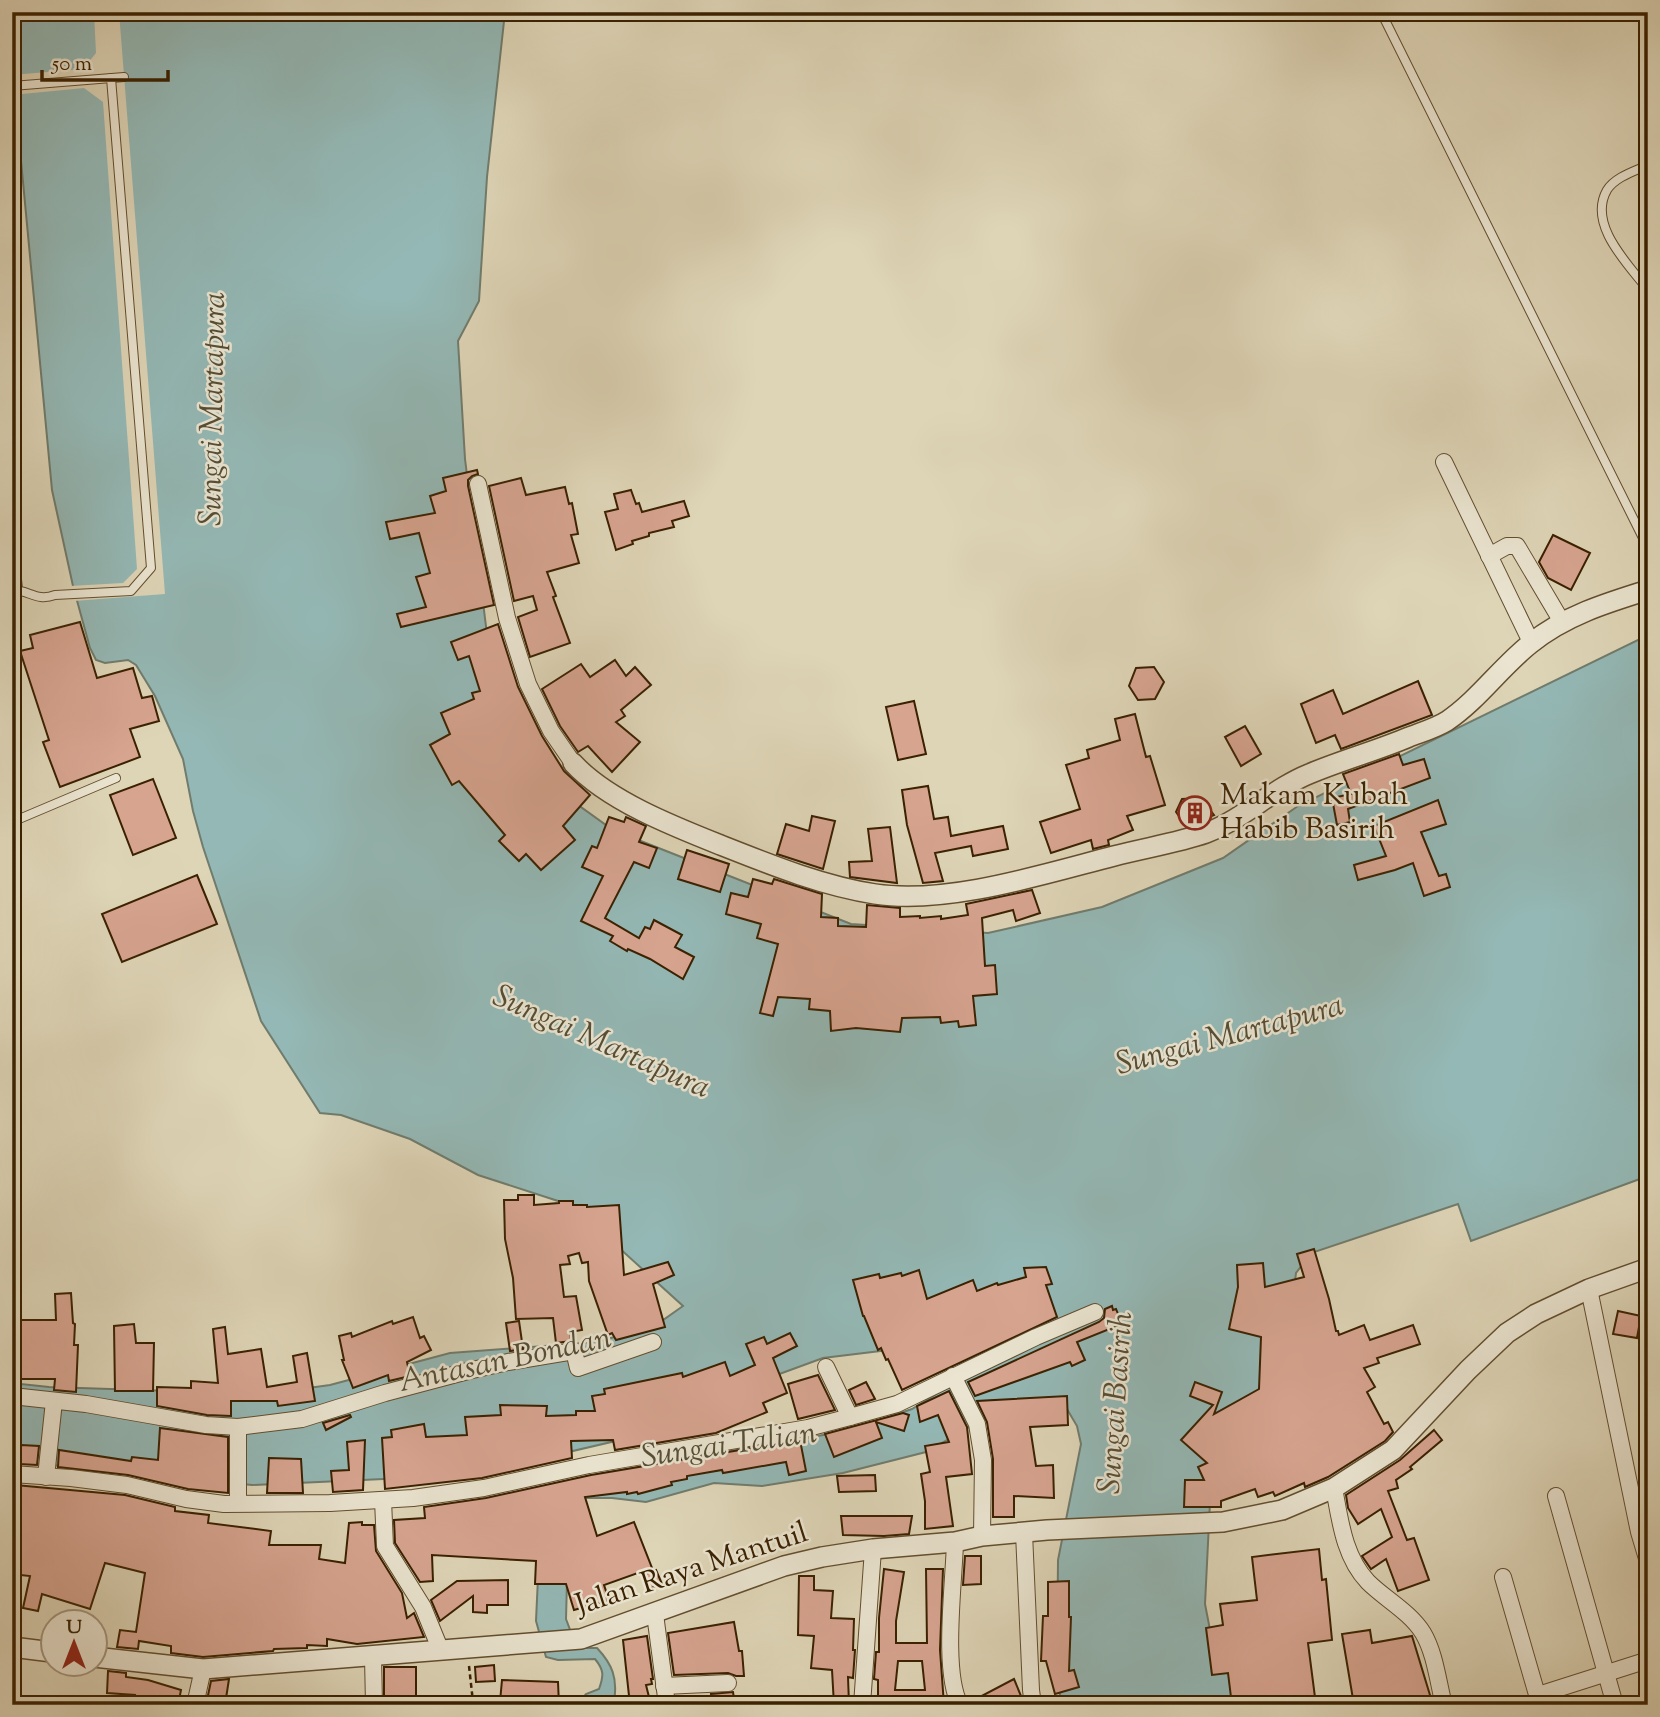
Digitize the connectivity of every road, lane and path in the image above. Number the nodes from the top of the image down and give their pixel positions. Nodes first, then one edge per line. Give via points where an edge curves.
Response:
1 (1381, 12) edge
2 (124, 77) dead end
3 (111, 78) junction
4 (12, 86) edge
5 (1648, 164) edge
6 (1648, 290) edge
7 (1444, 462) dead end
8 (478, 484) dead end
9 (12, 532) edge
10 (1648, 548) edge
11 (1489, 556) junction
12 (15, 590) edge
13 (1648, 590) edge
14 (1562, 622) junction
15 (1531, 642) junction
16 (573, 763) joint
17 (116, 778) dead end
18 (12, 821) edge
19 (1648, 1268) edge
20 (1589, 1289) junction
21 (1095, 1312) dead end
22 (653, 1342) dead end
23 (826, 1367) dead end
24 (953, 1376) junction
25 (12, 1396) edge
26 (54, 1401) junction
27 (850, 1418) junction
28 (238, 1427) junction
29 (12, 1474) edge
30 (46, 1477) junction
31 (1334, 1488) junction
32 (1556, 1496) dead end
33 (383, 1500) junction
34 (238, 1503) junction
35 (1024, 1533) junction
36 (982, 1536) junction
37 (955, 1542) junction
38 (873, 1549) junction
39 (1648, 1562) edge
40 (1503, 1577) dead end
41 (655, 1614) junction
42 (12, 1647) edge
43 (467, 1649) junction
44 (38, 1650) edge
45 (441, 1651) junction
46 (373, 1657) junction
47 (108, 1659) edge
48 (1648, 1660) edge
49 (203, 1670) junction
50 (1606, 1674) junction
51 (729, 1683) dead end
52 (664, 1686) junction
53 (1539, 1700) edge
54 (473, 1702) dead end
55 (195, 1705) edge
56 (374, 1705) edge
57 (667, 1705) edge
58 (862, 1705) edge
59 (960, 1705) edge
60 (1033, 1705) edge
61 (1444, 1705) edge
62 (1615, 1705) edge

1 - 10 lane
2 - 3 lane
3 - 4 lane
3 - 12 lane via 151,568 131,591 44,599
5 - 6 lane via 1617,180 1602,205 1608,237
7 - 11 street
8 - 16 street via 507,618 528,684
9 - 12 lane
11 - 14 street via 1517,546
11 - 15 street
13 - 14 street
14 - 15 street
15 - 16 street via 1446,722 1306,774 1206,833 955,893 875,894 774,866 636,807 603,789
17 - 18 lane
19 - 20 street, Jalan Raya Mantuil
20 - 31 street, Jalan Raya Mantuil via 1507,1333 1393,1450
20 - 39 street
21 - 24 street
22 - 28 street via 579,1368 574,1351 508,1362 385,1392 302,1419
23 - 27 street
24 - 27 street via 897,1404
24 - 36 street via 977,1424 983,1460
25 - 26 street
26 - 28 street
26 - 30 street
27 - 33 street via 484,1488
28 - 34 street
29 - 30 street
30 - 34 street
31 - 35 street, Jalan Raya Mantuil via 1282,1510 1223,1522
31 - 61 street via 1357,1568 1424,1634
32 - 50 street
33 - 34 street
33 - 45 street via 385,1546 423,1607
35 - 36 street, Jalan Raya Mantuil
35 - 60 street
36 - 37 street, Jalan Raya Mantuil
37 - 38 street, Jalan Raya Mantuil
37 - 59 street via 950,1668
38 - 41 street, Jalan Raya Mantuil via 784,1566
38 - 58 street
40 - 53 street
41 - 43 street, Jalan Raya Mantuil via 581,1639
41 - 52 street
42 - 44 street
43 - 45 street, Jalan Raya Mantuil
43 - 54 path
45 - 46 street, Jalan Raya Mantuil
46 - 49 street, Jalan Raya Mantuil
46 - 56 street
47 - 49 street, Jalan Raya Mantuil
48 - 50 street
49 - 55 street
50 - 53 street
50 - 62 street
51 - 52 street
52 - 57 street

